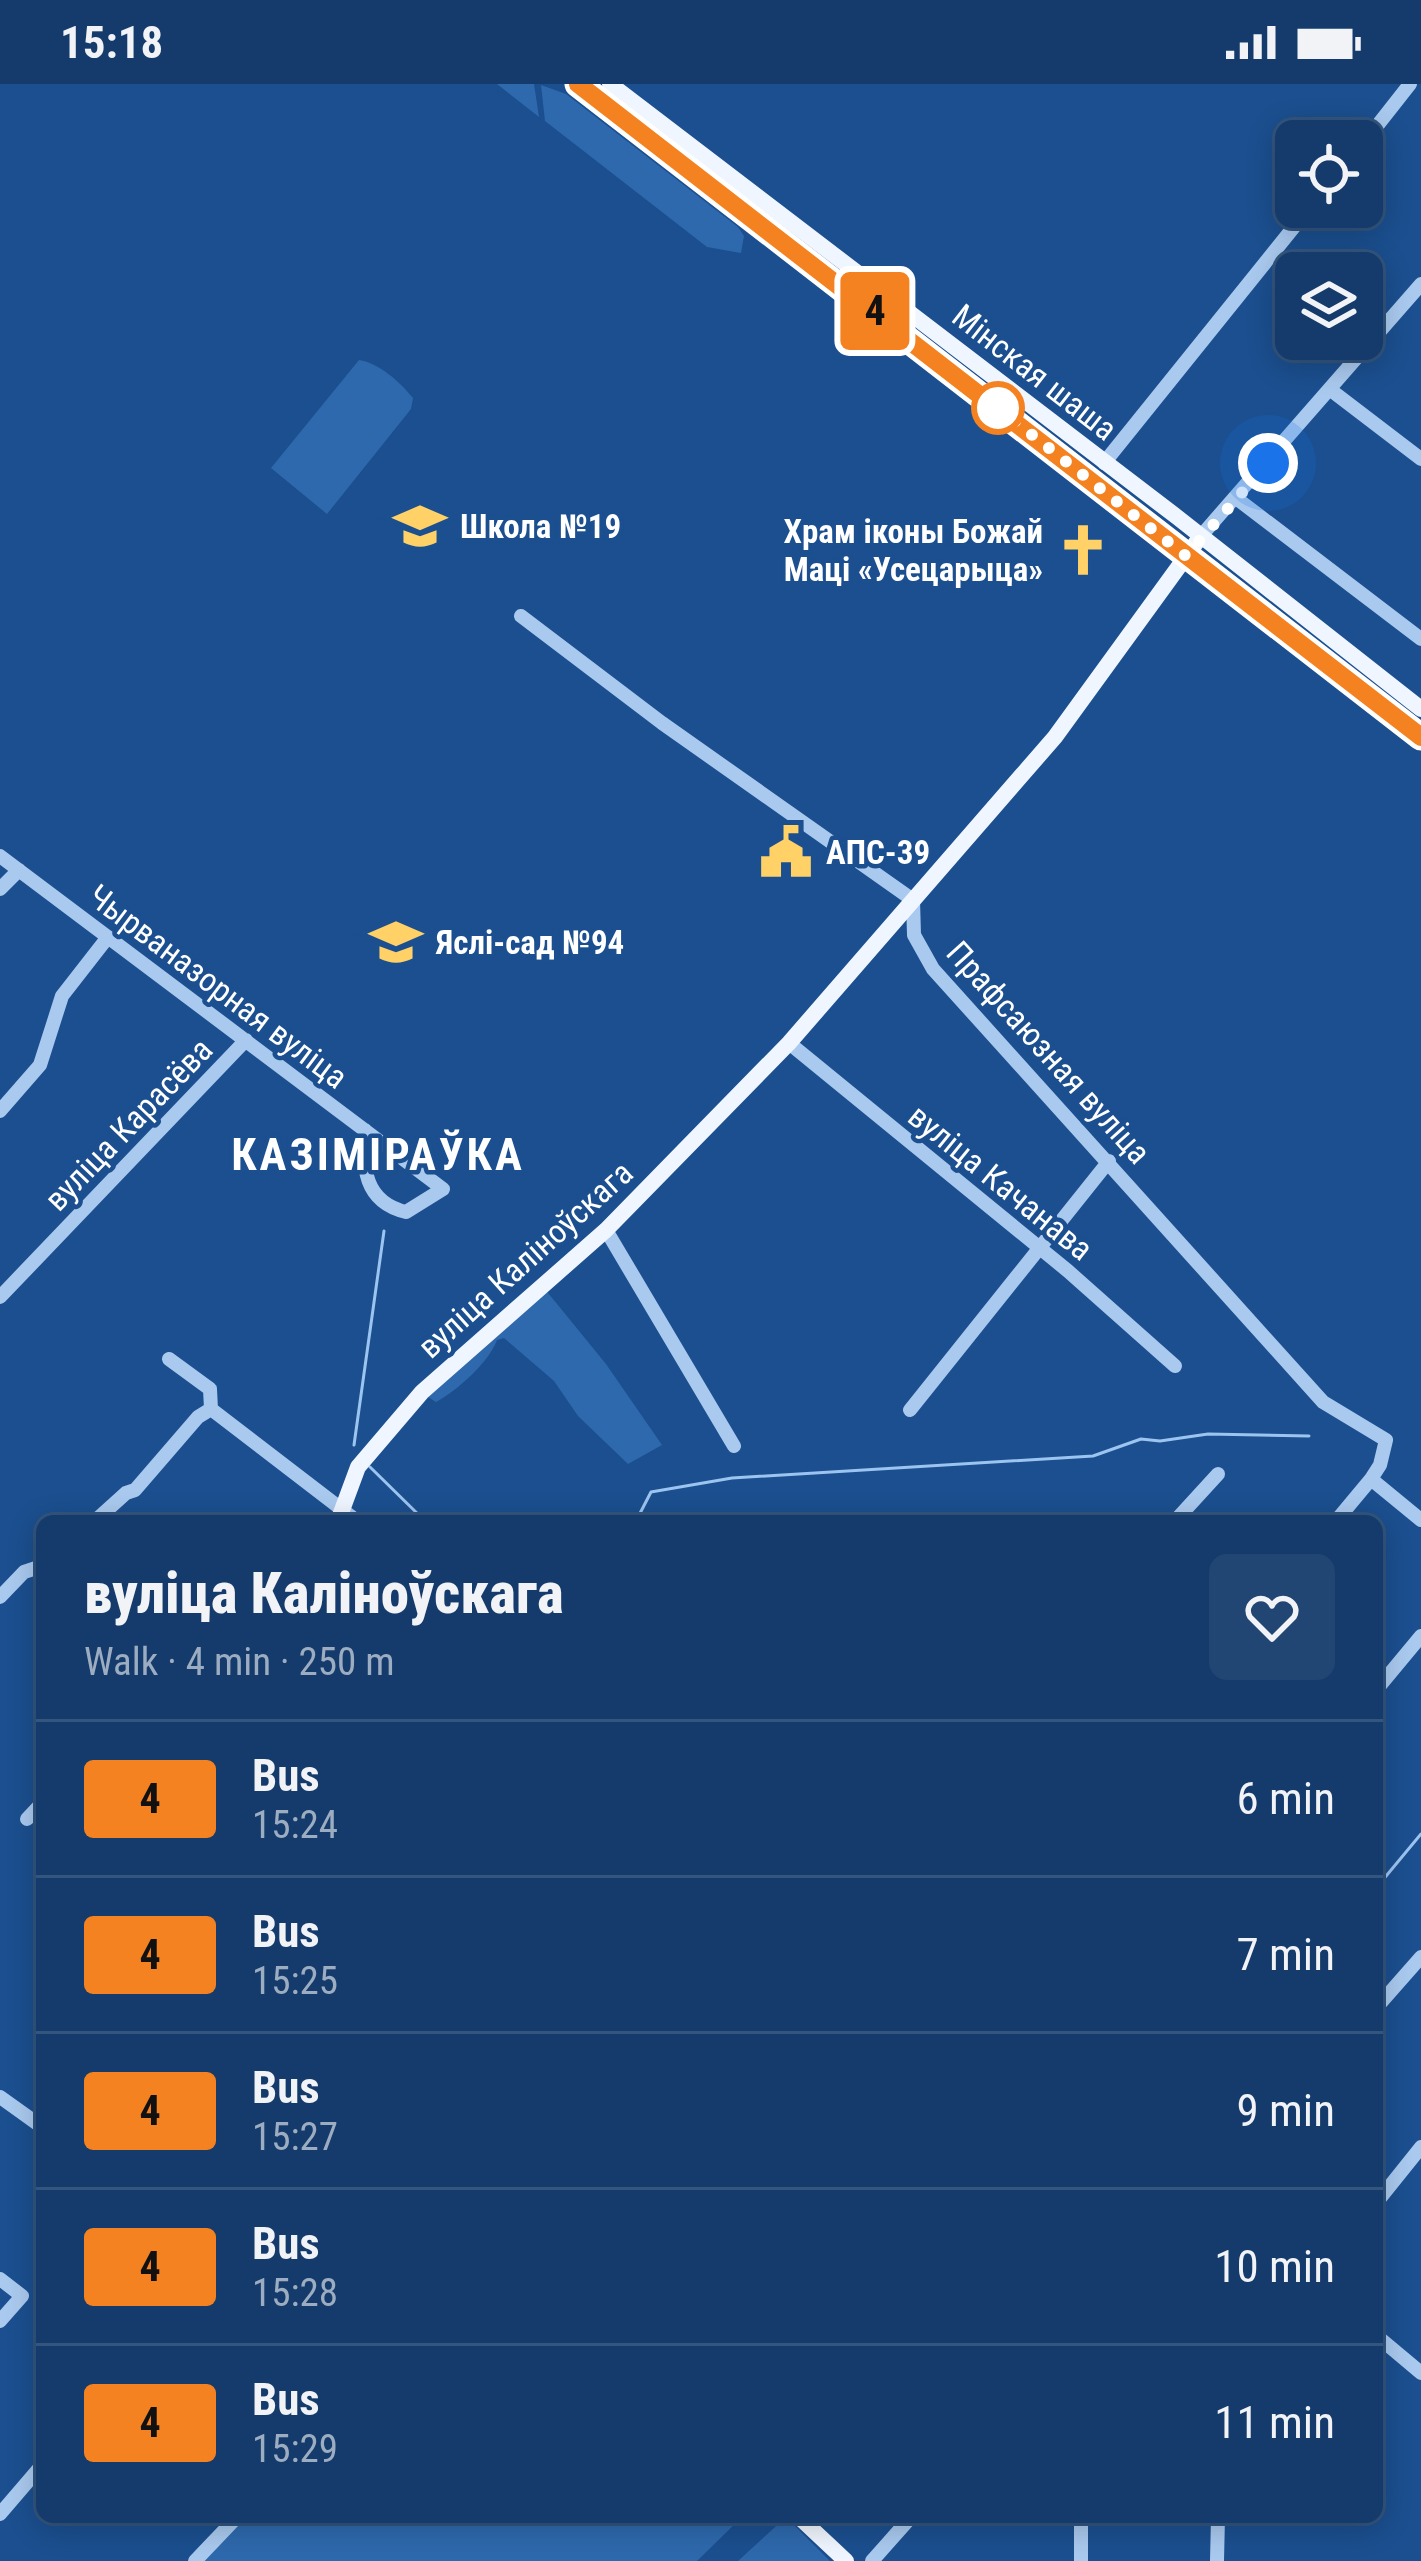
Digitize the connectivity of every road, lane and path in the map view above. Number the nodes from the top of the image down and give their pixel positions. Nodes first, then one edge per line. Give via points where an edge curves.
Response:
1 (578, 84) edge
2 (610, 84) edge
3 (1410, 84) edge
4 (1382, 120) edge
5 (1293, 228) edge
6 (1421, 284) edge
7 (1331, 392) junction
8 (1421, 459) edge
9 (1104, 463) junction
10 (1236, 498) junction
11 (1202, 536) junction
12 (1186, 556) junction
13 (521, 616) dead end
14 (1421, 639) edge
15 (1421, 710) edge
16 (1421, 737) edge
17 (0, 856) edge
18 (19, 870) junction
19 (0, 889) edge
20 (913, 900) junction
21 (108, 937) junction
22 (246, 1040) junction
23 (789, 1043) junction
24 (0, 1112) edge
25 (365, 1130) junction
26 (1109, 1161) junction
27 (606, 1229) junction
28 (1040, 1249) junction
29 (0, 1297) edge
30 (169, 1359) dead end
31 (1174, 1366) dead end
32 (211, 1409) junction
33 (910, 1410) dead end
34 (734, 1446) dead end
35 (1218, 1474) dead end
36 (1371, 1479) junction
37 (340, 1514) edge
38 (102, 1515) edge
39 (1180, 1515) edge
40 (1341, 1515) edge
41 (1421, 1520) edge
42 (36, 1569) edge
43 (0, 1597) edge
44 (1421, 1636) edge
45 (1383, 1682) edge
46 (36, 1809) edge
47 (26, 1819) dead end
48 (1421, 1957) edge
49 (1383, 2000) edge
50 (0, 2097) edge
51 (36, 2123) edge
52 (1418, 2156) edge
53 (1383, 2195) edge
54 (0, 2279) edge
55 (0, 2321) edge
56 (1383, 2341) edge
57 (1421, 2373) edge
58 (36, 2471) edge
59 (0, 2514) edge
60 (231, 2523) edge
61 (805, 2523) edge
62 (906, 2523) edge
63 (1081, 2523) edge
64 (1217, 2523) edge
65 (194, 2561) edge
66 (846, 2561) edge
67 (872, 2561) edge
68 (1081, 2561) edge
69 (1217, 2561) edge

1 - 12 main road, Мінская шаша
2 - 9 main road, Мінская шаша
3 - 4 street
5 - 9 street
6 - 7 street, вуліца Каліноўскага
7 - 8 street
7 - 10 street, вуліца Каліноўскага
9 - 11 main road, Мінская шаша
10 - 11 street, вуліца Каліноўскага
10 - 14 street
11 - 12 main road, вуліца Каліноўскага
11 - 15 main road, Мінская шаша
12 - 16 main road, Мінская шаша
12 - 20 main road, вуліца Каліноўскага via 1054,737
13 - 20 street
17 - 18 street, Чырваназорная вуліца
18 - 19 street
18 - 21 street, Чырваназорная вуліца
20 - 23 main road, вуліца Каліноўскага
20 - 26 street, Прафсаюзная вуліца via 914,935 933,968
21 - 22 street, Чырваназорная вуліца
21 - 24 street via 62,996 40,1065
22 - 25 street, Чырваназорная вуліца
22 - 29 street, вуліца Карасёва
23 - 27 main road, вуліца Каліноўскага
23 - 28 street, вуліца Качанава
25 - 25 street, Чырваназорная вуліца via 443,1189 406,1212 374,1194
26 - 28 street
26 - 36 street, Прафсаюзная вуліца via 1323,1402 1386,1440
27 - 34 street
27 - 37 main road, вуліца Каліноўскага via 422,1392 358,1467
28 - 31 street, вуліца Качанава
28 - 33 street
30 - 32 street via 210,1389
32 - 37 street
32 - 38 street
35 - 39 street
36 - 40 street
36 - 41 street
42 - 43 street
44 - 45 street
46 - 47 street
48 - 49 street
50 - 51 street
52 - 53 street
54 - 55 street via 22,2296
56 - 57 street
58 - 59 street
60 - 65 street
61 - 66 main road
62 - 67 street
63 - 68 street
64 - 69 street

